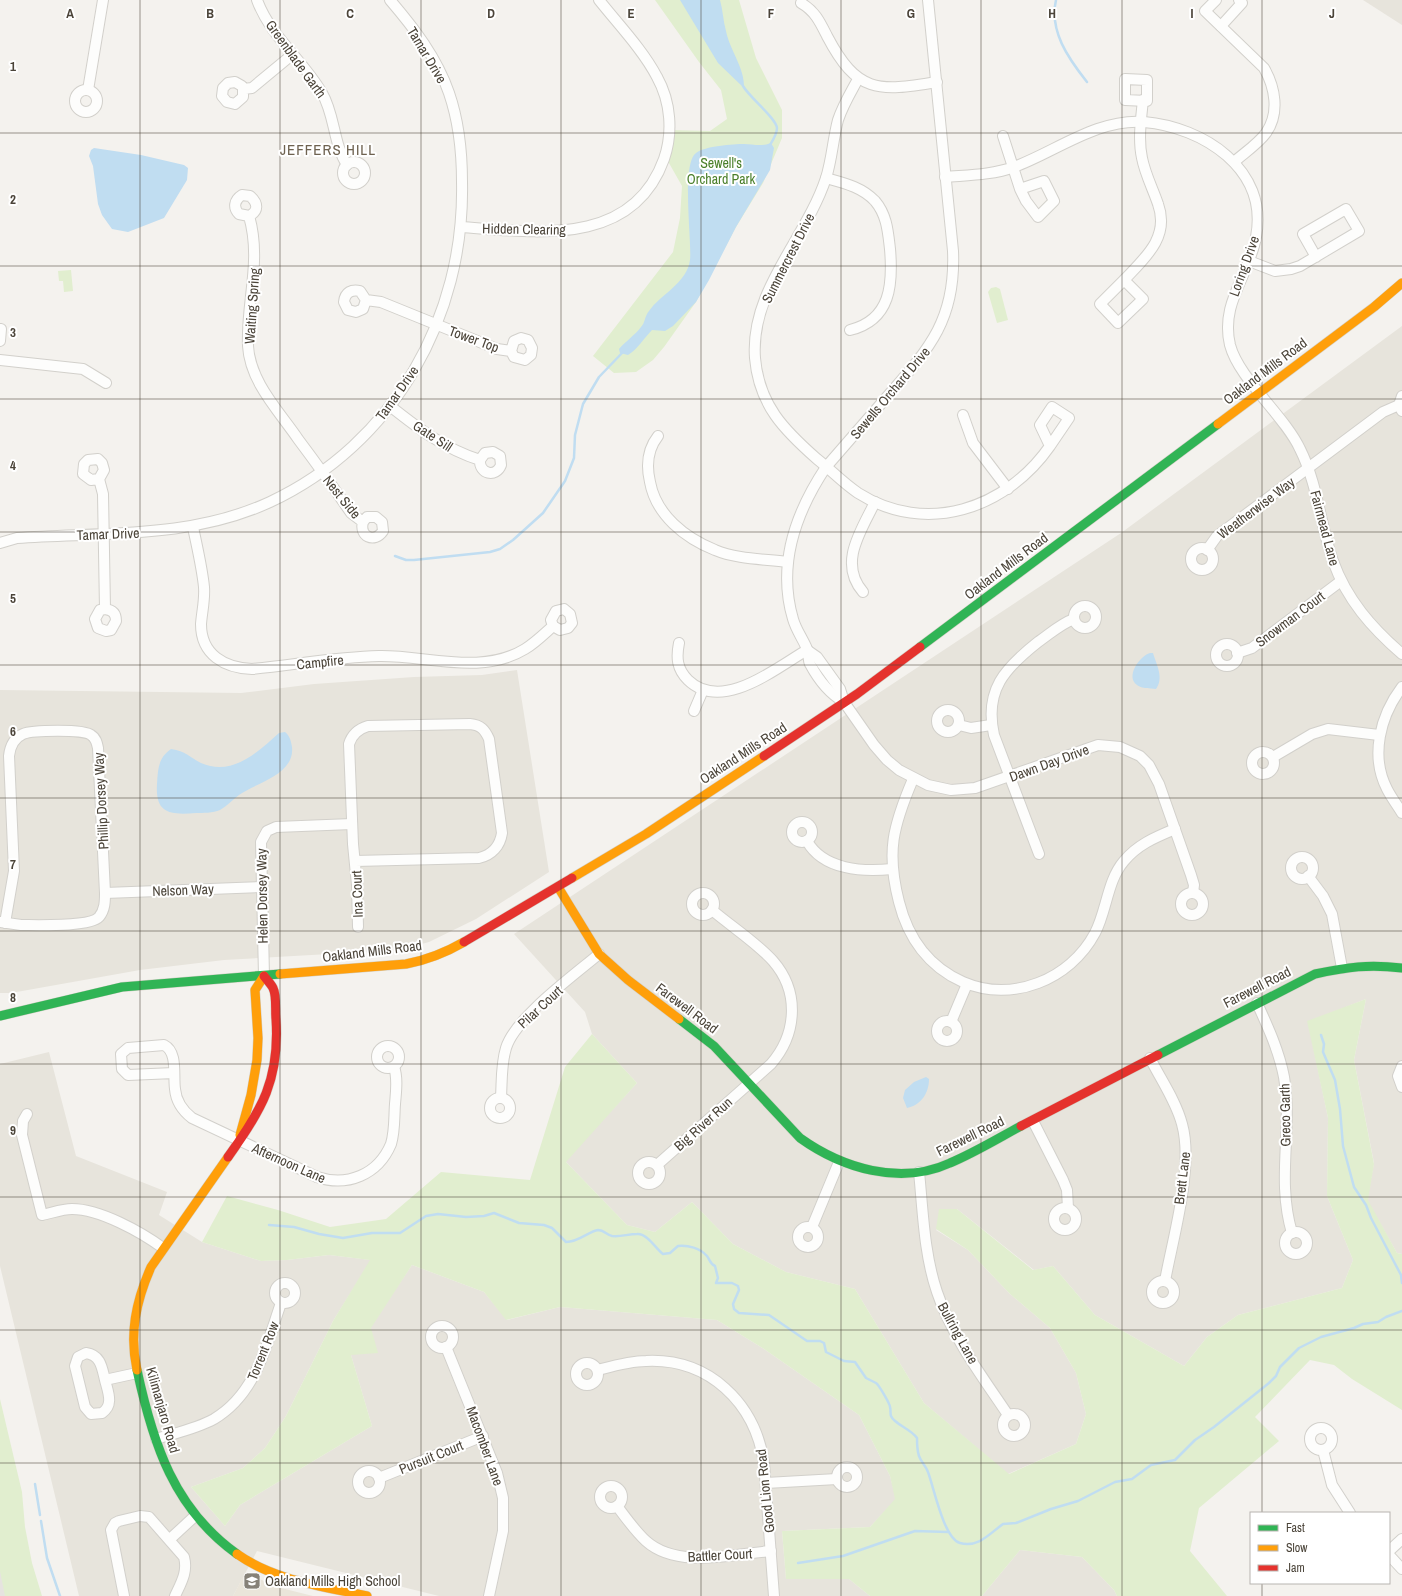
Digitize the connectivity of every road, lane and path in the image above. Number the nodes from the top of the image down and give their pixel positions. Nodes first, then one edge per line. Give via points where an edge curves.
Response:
1 (103, 0) edge
2 (257, 0) edge
3 (599, 0) edge
4 (928, 0) edge
5 (1216, 0) edge
6 (1239, 0) edge
7 (394, 2) edge
8 (801, 3) dead end
9 (1221, 26) junction
10 (293, 54) junction
11 (858, 79) junction
12 (937, 82) junction
13 (244, 89) dead end
14 (88, 90) dead end
15 (1143, 100) dead end
16 (1141, 121) junction
17 (1003, 136) dead end
18 (1234, 162) junction
19 (347, 165) dead end
20 (1012, 168) junction
21 (945, 177) junction
22 (826, 178) junction
23 (1020, 189) dead end
24 (249, 216) dead end
25 (461, 227) junction
26 (1316, 257) junction
27 (1249, 261) junction
28 (1124, 280) dead end
29 (1402, 283) edge
30 (366, 300) dead end
31 (437, 325) junction
32 (1, 329) dead end
33 (850, 330) dead end
34 (0, 341) edge
35 (511, 351) dead end
36 (0, 360) edge
37 (106, 383) dead end
38 (1260, 392) junction
39 (1401, 404) edge
40 (390, 406) junction
41 (963, 415) dead end
42 (658, 436) dead end
43 (1050, 446) dead end
44 (480, 460) dead end
45 (826, 467) junction
46 (1308, 468) junction
47 (321, 471) junction
48 (99, 479) dead end
49 (1008, 489) junction
50 (875, 502) junction
51 (362, 522) dead end
52 (193, 527) junction
53 (0, 535) edge
54 (104, 535) junction
55 (17, 538) junction
56 (0, 543) edge
57 (1207, 550) dead end
58 (787, 562) junction
59 (1341, 581) junction
60 (864, 592) dead end
61 (105, 609) dead end
62 (1074, 619) dead end
63 (553, 626) dead end
64 (679, 643) dead end
65 (807, 650) junction
66 (1237, 653) dead end
67 (1402, 654) edge
68 (1402, 687) edge
69 (703, 690) junction
70 (844, 702) junction
71 (694, 711) dead end
72 (991, 724) junction
73 (958, 725) dead end
74 (1379, 735) junction
75 (1273, 757) dead end
76 (1010, 777) junction
77 (913, 779) junction
78 (1402, 813) edge
79 (352, 824) junction
80 (1175, 829) junction
81 (807, 841) dead end
82 (1039, 854) dead end
83 (355, 861) junction
84 (892, 870) junction
85 (1308, 876) dead end
86 (261, 887) junction
87 (558, 887) junction
88 (105, 893) junction
89 (1193, 893) dead end
90 (712, 910) dead end
91 (2, 922) edge
92 (358, 927) dead end
93 (599, 954) junction
94 (1342, 968) junction
95 (1402, 968) edge
96 (264, 976) junction
97 (967, 984) junction
98 (1257, 1003) junction
99 (0, 1016) edge
100 (951, 1022) dead end
101 (1150, 1058) junction
102 (1402, 1066) edge
103 (394, 1067) dead end
104 (174, 1073) junction
105 (749, 1083) junction
106 (1402, 1087) edge
107 (501, 1097) dead end
108 (27, 1114) dead end
109 (1033, 1121) junction
110 (239, 1140) junction
111 (839, 1162) junction
112 (657, 1165) dead end
113 (919, 1172) junction
114 (1068, 1208) dead end
115 (812, 1227) dead end
116 (1292, 1232) dead end
117 (163, 1248) junction
118 (1165, 1281) dead end
119 (281, 1303) dead end
120 (446, 1347) dead end
121 (598, 1370) dead end
122 (137, 1373) junction
123 (105, 1380) junction
124 (1008, 1416) dead end
125 (483, 1436) junction
126 (156, 1439) junction
127 (1323, 1450) dead end
128 (379, 1478) dead end
129 (837, 1479) dead end
130 (766, 1483) junction
131 (617, 1506) dead end
132 (1345, 1511) edge
133 (195, 1516) junction
134 (1402, 1539) edge
135 (170, 1540) junction
136 (1390, 1550) edge
137 (771, 1551) junction
138 (1390, 1556) edge
139 (1402, 1569) edge
140 (124, 1596) edge
141 (175, 1596) edge
142 (367, 1596) edge
143 (489, 1596) edge
144 (774, 1596) edge

1 - 14 street
2 - 10 street, Greenblade Garth via 274,32
3 - 25 street, Hidden Clearing via 647,62 663,90 670,130 665,156 654,181 624,211 598,224 577,229 537,231
4 - 12 street, Sewells Orchard Drive
5 - 9 street via 1205,11
6 - 9 street via 1242,3
7 - 25 street, Tamar Drive via 428,50 450,94 460,139 463,203
8 - 11 street via 815,14 840,60
9 - 18 street via 1264,68 1270,79 1275,100 1273,118 1266,133
10 - 13 street via 259,83 252,88
10 - 19 street, Greenblade Garth via 313,79 328,105 340,150
11 - 12 street via 883,87 907,87
11 - 22 street, Summercrest Drive via 839,119
12 - 21 street, Sewells Orchard Drive
15 - 16 street
16 - 18 street, Loring Drive via 1172,126 1199,136 1212,143
16 - 20 street, Loring Drive via 1118,123 1095,130
16 - 28 street via 1142,158 1159,206 1162,228 1151,252
17 - 20 street
18 - 27 street, Loring Drive via 1250,188 1257,211 1256,236
20 - 21 street, Loring Drive via 978,175
20 - 23 street
21 - 45 street, Sewells Orchard Drive via 954,268 949,299 940,327 926,352
22 - 33 street via 850,185 869,196 882,210 888,229 892,274 887,298 870,321
22 - 45 street, Summercrest Drive via 808,218 769,290 762,308 755,343 755,359 760,382 775,417 794,439
24 - 47 street, Waiting Spring via 255,251 248,336 250,358 257,380
25 - 31 street, Tamar Drive via 453,279
26 - 26 street via 1359,231 1346,209 1303,234
26 - 27 street via 1300,266 1282,271 1275,271
27 - 38 street, Loring Drive via 1230,304 1229,335 1234,355
29 - 38 street, Oakland Mills Road
30 - 31 street, Tower Top via 381,302
31 - 35 street, Tower Top via 497,349
31 - 40 street, Tamar Drive via 413,373
32 - 34 street
36 - 37 street via 84,369
38 - 46 street, Fairmead Lane via 1291,434
38 - 70 street, Oakland Mills Road via 939,634
39 - 46 street, Weatherwise Way via 1383,412
40 - 44 street, Gate Sill via 436,441 463,455
40 - 47 street, Tamar Drive via 370,430
41 - 49 street via 972,443
42 - 58 street via 652,443 647,460 650,486 662,511 679,530 715,550
43 - 49 street, Summercrest Drive via 1034,468
45 - 50 street, Summercrest Drive via 858,493
45 - 58 street, Sewells Orchard Drive via 801,510
46 - 57 street, Weatherwise Way via 1217,536
46 - 59 street, Fairmead Lane
47 - 51 street, Nest Side via 351,513
47 - 52 street, Tamar Drive via 271,502 226,519
48 - 54 street via 103,494
49 - 50 street, Summercrest Drive via 976,506 933,514 901,511
50 - 60 street via 857,541 852,563 854,578
52 - 54 street, Tamar Drive
52 - 63 street, Campfire via 204,589 201,626 203,634 207,647 214,656 233,667 252,669 379,656 489,662 512,656
53 - 55 street, Tamar Drive
54 - 55 street, Tamar Drive
54 - 61 street
55 - 56 street, Tamar Drive
58 - 65 street, Sewells Orchard Drive via 789,603 793,621
59 - 66 street, Snowman Court via 1252,648
59 - 67 street, Fairmead Lane via 1371,625
62 - 72 street via 1048,634 1020,656 1005,672 993,696
64 - 69 street via 677,660 680,668 692,683
65 - 69 street via 748,684 728,691
65 - 70 street, Sewells Orchard Drive via 817,657 840,689
68 - 74 street via 1389,708
69 - 71 street
70 - 77 street, Dawn Day Drive via 887,760
70 - 87 street, Oakland Mills Road via 646,834
72 - 73 street via 971,728
72 - 76 street
74 - 75 street via 1328,729 1312,734
74 - 78 street via 1383,778
76 - 77 street, Dawn Day Drive via 975,788 951,790
76 - 80 street, Dawn Day Drive via 1087,748 1109,745 1120,747 1140,756 1149,765 1159,784
76 - 82 street
77 - 84 street via 895,825
79 - 83 street, Ina Court
79 - 83 street, Ina Court via 349,744 358,730 368,726 470,724 476,724 484,730 489,739 502,833 495,849 479,858
79 - 86 street, Helen Dorsey Way via 276,827 267,831 260,842
80 - 89 street, Dawn Day Drive via 1194,885
80 - 97 street via 1149,840 1124,861 1112,881 1095,933 1079,955 1060,972 1036,984 1010,990
81 - 84 street via 815,852 848,868
83 - 92 street, Ina Court
84 - 97 street via 900,908 916,944 940,969
85 - 94 street via 1323,896 1332,914
86 - 88 street, Nelson Way
86 - 96 street, Helen Dorsey Way
87 - 93 street, Farewell Road
87 - 96 street, Oakland Mills Road via 449,951 423,961
88 - 91 street, Phillip Dorsey Way via 102,912 94,921 21,925
88 - 91 street, Phillip Dorsey Way via 97,742 91,734 82,731 24,733 14,740 9,756 14,871
90 - 105 street, Big River Run via 773,961 790,993 792,1018 788,1037 778,1056
93 - 105 street, Farewell Road via 628,980 714,1046
93 - 107 street, Pilar Court via 525,1018 510,1036 503,1060
94 - 95 street, Farewell Road via 1374,965
94 - 98 street, Farewell Road via 1315,974
96 - 99 street, Oakland Mills Road via 122,987
96 - 110 street, Kilimanjaro Road via 255,990 257,1060
96 - 110 street, Kilimanjaro Road via 274,989 275,1060 265,1099 253,1122
97 - 100 street
98 - 101 street, Farewell Road
98 - 116 street, Greco Garth via 1274,1041 1284,1077 1287,1130 1284,1198
101 - 109 street, Farewell Road
101 - 118 street, Brett Lane via 1177,1109 1186,1148 1184,1176
102 - 106 street via 1398,1076
103 - 110 street, Afternoon Lane via 397,1079 391,1143 373,1168 356,1178 338,1182 327,1181
104 - 104 street, Afternoon Lane via 128,1075 122,1069 121,1054 128,1048 164,1045 171,1050
104 - 110 street, Afternoon Lane via 177,1097 185,1113
105 - 111 street, Farewell Road via 800,1138
105 - 112 street, Big River Run
108 - 117 street via 23,1121 22,1135 42,1215 74,1209 96,1214 135,1230
109 - 113 street, Farewell Road via 949,1164
109 - 114 street via 1063,1180 1067,1190
110 - 117 street, Kilimanjaro Road
111 - 113 street, Farewell Road via 871,1171
111 - 115 street
113 - 124 street, Bullring Lane via 932,1273 942,1308
117 - 122 street, Kilimanjaro Road via 151,1267 137,1306 134,1332
119 - 126 street, Torrent Row via 260,1364 240,1398 208,1422
120 - 125 street, Macomber Lane
121 - 130 street, Good Lion Road via 638,1362 671,1362 695,1369 716,1381 737,1400 753,1424 762,1449
122 - 123 street
122 - 126 street, Kilimanjaro Road
123 - 123 street via 100,1360 96,1356 86,1353 78,1357 75,1366 85,1407 91,1414 102,1414 108,1406 110,1400
125 - 128 street, Pursuit Court
125 - 143 street, Macomber Lane via 499,1479 505,1510 503,1532
126 - 133 street, Kilimanjaro Road via 174,1485
127 - 132 street via 1332,1485
129 - 130 street
130 - 137 street, Good Lion Road
131 - 137 street, Battler Court via 647,1542 666,1553 690,1558
133 - 135 street
133 - 142 street, Kilimanjaro Road via 227,1547 256,1565 292,1578
134 - 136 street
135 - 140 street via 149,1517 140,1516 115,1523 110,1535
135 - 141 street via 184,1557 186,1564 184,1578
137 - 144 street, Good Lion Road
138 - 139 street

